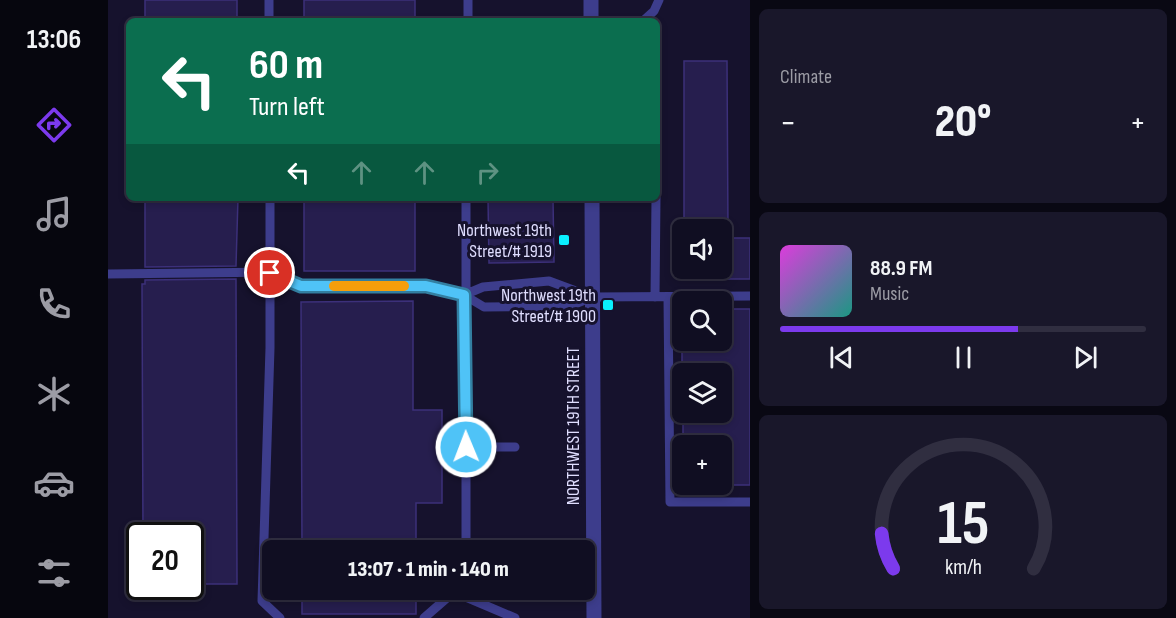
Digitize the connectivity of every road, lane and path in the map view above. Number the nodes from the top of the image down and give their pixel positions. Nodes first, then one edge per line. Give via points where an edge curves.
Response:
1 (269, 0) edge
2 (468, 0) edge
3 (591, 0) edge
4 (659, 0) edge
5 (269, 18) edge
6 (468, 18) edge
7 (591, 18) edge
8 (646, 18) edge
9 (270, 201) edge
10 (466, 201) edge
11 (592, 201) edge
12 (656, 201) edge
13 (270, 273) junction
14 (108, 274) edge
15 (464, 295) junction
16 (750, 296) edge
17 (592, 297) junction
18 (655, 297) junction
19 (668, 297) junction
20 (466, 447) junction
21 (515, 447) dead end
22 (750, 502) edge
23 (466, 540) edge
24 (445, 600) edge
25 (475, 600) edge
26 (280, 618) edge
27 (424, 618) edge
28 (514, 618) edge
29 (594, 618) edge

1 - 5 lane
2 - 6 lane
3 - 7 street
4 - 8 lane
9 - 13 lane
10 - 15 lane
11 - 17 street, NORTHWEST 19TH STREET
12 - 18 lane
13 - 14 lane
13 - 15 lane via 301,286 426,286
13 - 26 lane via 262,601
15 - 17 lane via 483,287 549,281
15 - 17 lane via 484,307 570,306
15 - 20 lane
16 - 19 lane
17 - 18 lane
17 - 29 street, NORTHWEST 19TH STREET
18 - 19 lane
19 - 22 lane via 670,502
20 - 21 lane
20 - 23 lane
24 - 27 lane
25 - 28 lane

